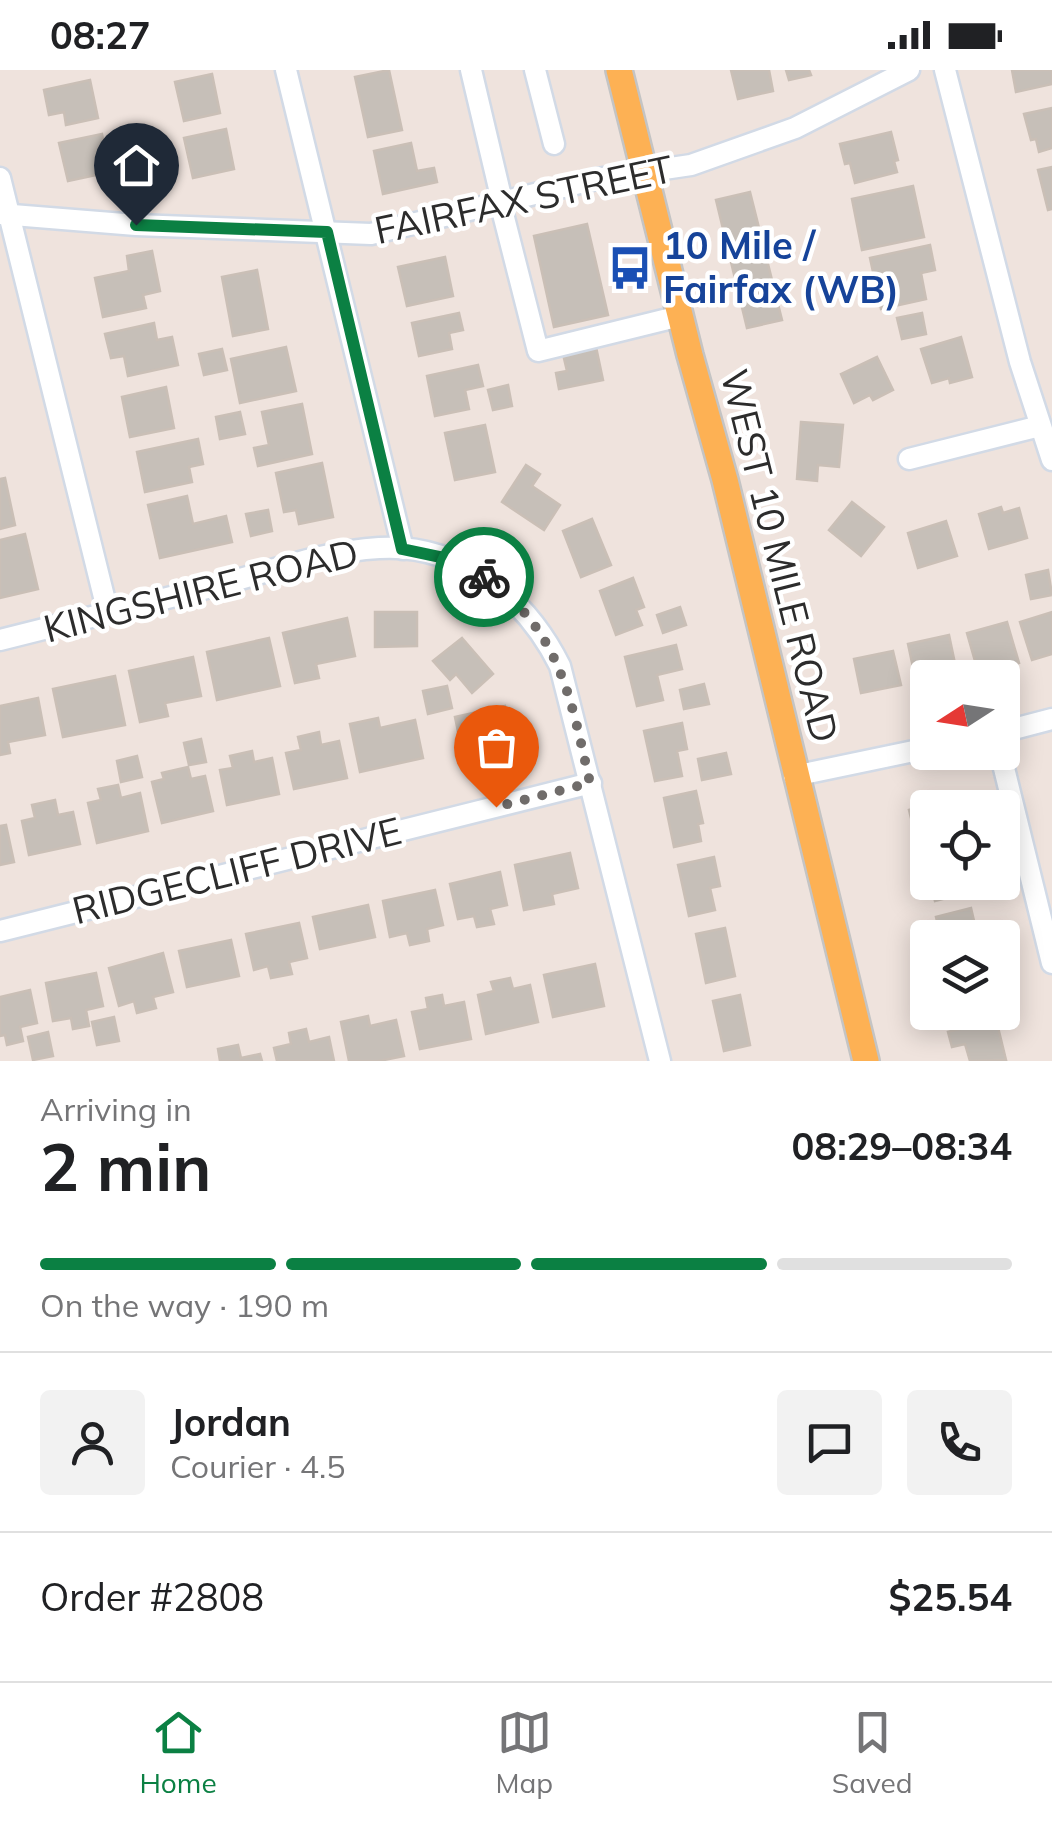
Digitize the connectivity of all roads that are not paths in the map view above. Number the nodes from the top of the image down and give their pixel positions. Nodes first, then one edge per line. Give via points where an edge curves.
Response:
1 (286, 70) edge
2 (471, 70) edge
3 (535, 70) edge
4 (618, 70) edge
5 (908, 70) edge
6 (946, 70) edge
7 (554, 144) dead end
8 (643, 171) junction
9 (0, 178) edge
10 (501, 202) junction
11 (4, 214) edge
12 (327, 232) junction
13 (680, 316) junction
14 (1040, 426) junction
15 (909, 459) dead end
16 (1052, 460) edge
17 (402, 549) junction
18 (108, 613) junction
19 (0, 640) edge
20 (1052, 719) edge
21 (1020, 727) edge
22 (910, 752) edge
23 (1004, 770) edge
24 (794, 776) junction
25 (590, 783) junction
26 (0, 931) edge
27 (1052, 963) edge
28 (656, 1060) edge
29 (866, 1061) edge

1 - 12 street
2 - 10 street
3 - 7 street
4 - 8 main road, WEST 10 MILE ROAD
5 - 8 street, FAIRFAX STREET via 764,141 691,165
6 - 14 street
8 - 10 street, FAIRFAX STREET
8 - 13 main road, WEST 10 MILE ROAD
9 - 11 street
10 - 12 street, FAIRFAX STREET via 371,234
10 - 13 street via 538,350
11 - 12 street, FAIRFAX STREET
11 - 18 street
12 - 17 street
13 - 24 main road, WEST 10 MILE ROAD
14 - 15 street
14 - 16 street
17 - 18 street, KINGSHIRE ROAD via 356,551
17 - 25 street, KINGSHIRE ROAD via 466,566 506,592 537,624 560,666
18 - 19 street, KINGSHIRE ROAD
20 - 21 street
22 - 24 street
23 - 27 street
24 - 29 main road, WEST 10 MILE ROAD
25 - 26 street, RIDGECLIFF DRIVE
25 - 28 street, KINGSHIRE ROAD

